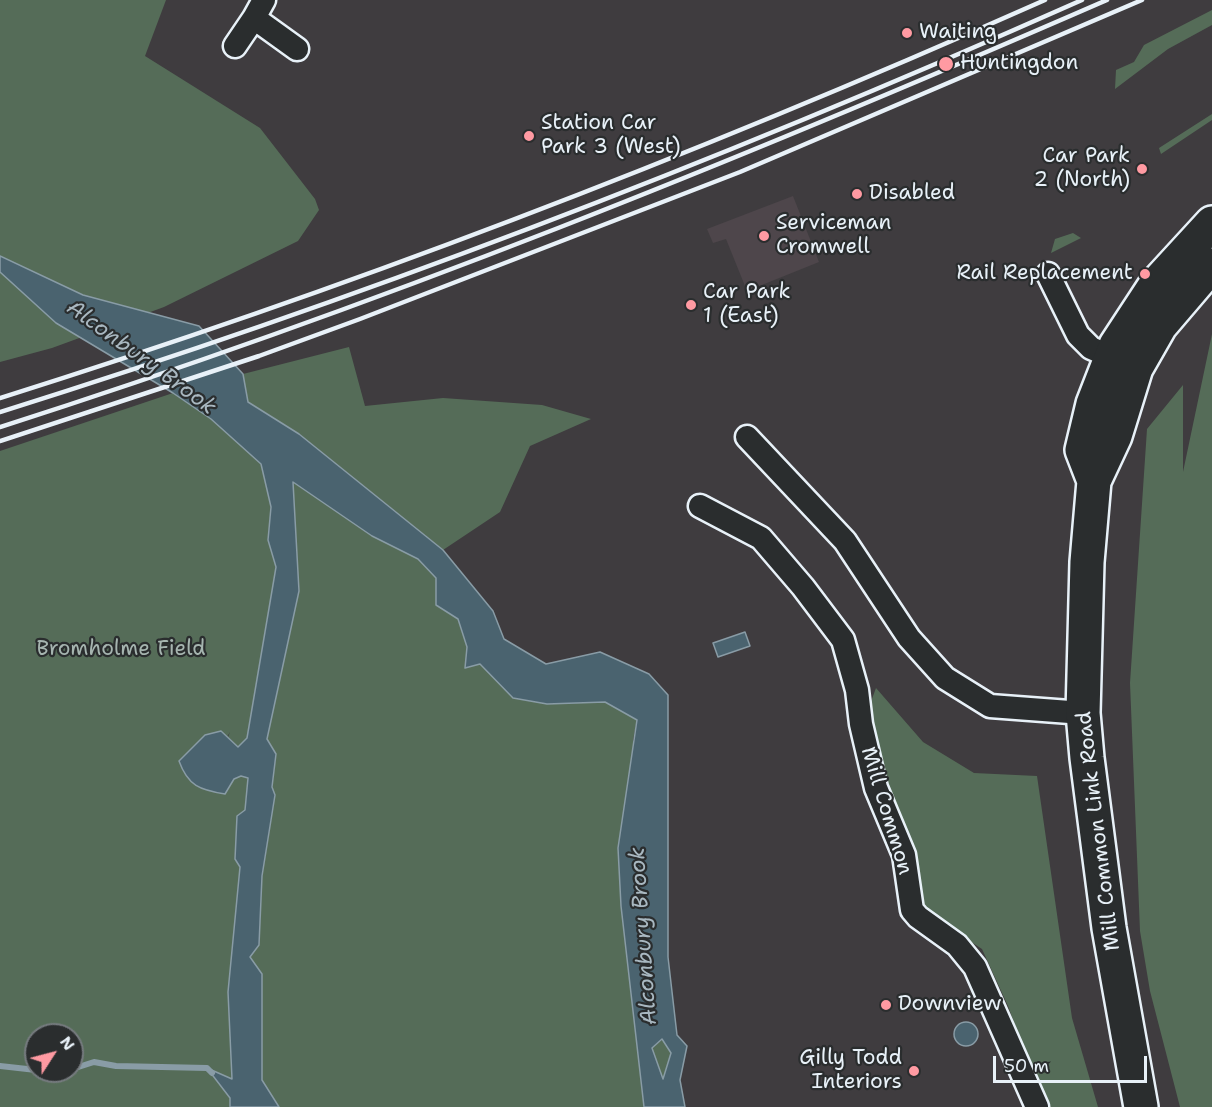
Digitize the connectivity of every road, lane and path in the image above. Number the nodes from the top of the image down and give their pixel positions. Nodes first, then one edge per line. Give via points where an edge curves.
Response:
1 (259, 9) edge
2 (235, 46) dead end
3 (297, 49) dead end
4 (1212, 223) edge
5 (1212, 265) edge
6 (1048, 274) dead end
7 (1124, 362) junction
8 (747, 437) dead end
9 (700, 506) dead end
10 (1083, 713) junction
11 (1037, 1107) edge
12 (1141, 1107) edge

1 - 2 street
1 - 3 street
4 - 7 main road, Mill Common Link Road via 1156,284
5 - 7 main road, Mill Common Link Road via 1160,327
6 - 7 street via 1078,335 1091,348
7 - 10 main road, Mill Common Link Road via 1093,404 1082,450 1094,481 1087,562
8 - 10 street via 845,541 909,638 945,678 990,706
9 - 11 street, Mill Common via 761,538 843,640 876,788 904,855 912,909 957,945 975,967
10 - 12 main road, Mill Common Link Road via 1109,928

